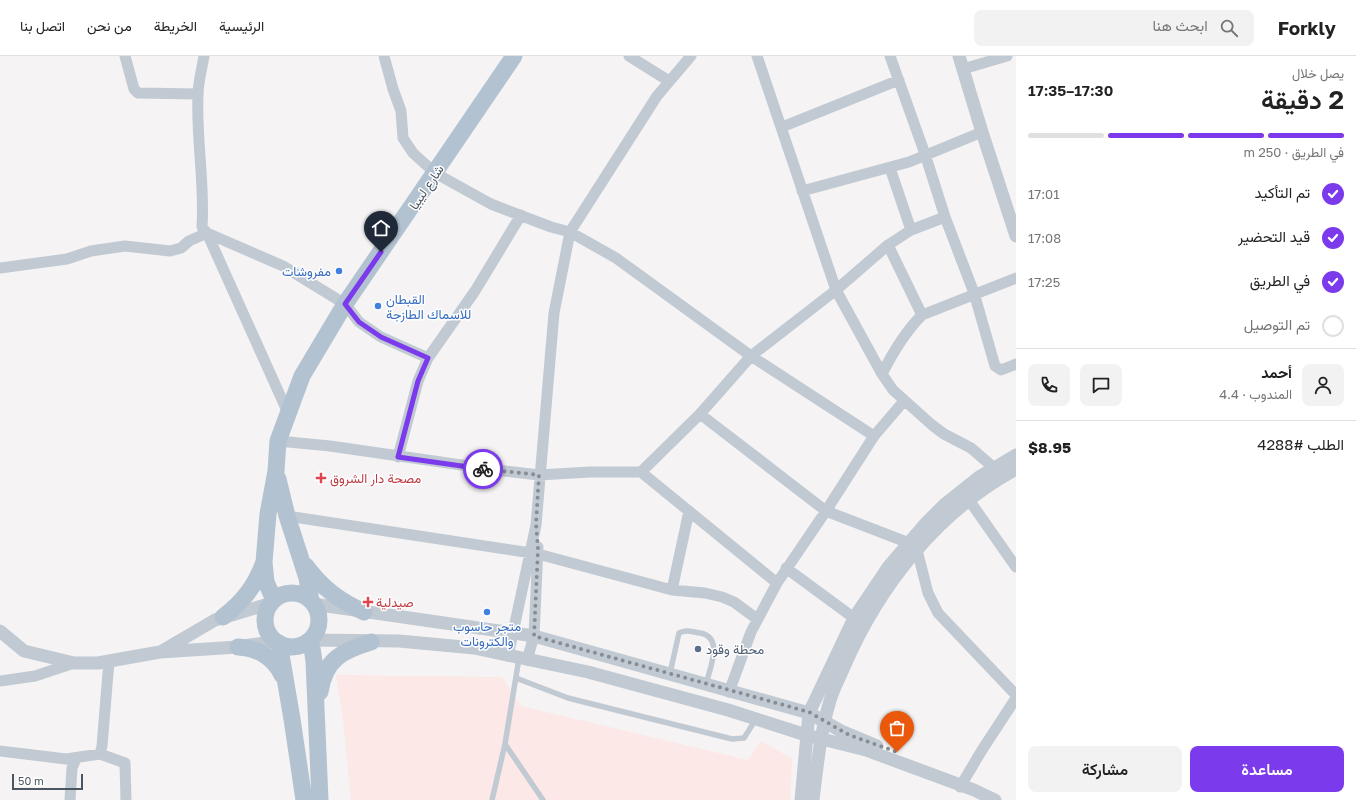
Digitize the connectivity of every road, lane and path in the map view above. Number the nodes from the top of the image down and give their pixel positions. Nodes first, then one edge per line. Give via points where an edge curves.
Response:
1 (125, 56) edge
2 (204, 56) edge
3 (384, 56) edge
4 (514, 56) edge
5 (628, 56) edge
6 (691, 56) edge
7 (757, 56) edge
8 (890, 56) edge
9 (959, 56) edge
10 (1007, 56) edge
11 (963, 70) junction
12 (899, 80) junction
13 (669, 81) junction
14 (198, 94) junction
15 (782, 127) junction
16 (982, 132) junction
17 (925, 154) junction
18 (890, 168) junction
19 (435, 173) junction
20 (802, 191) junction
21 (521, 215) junction
22 (945, 217) junction
23 (911, 230) junction
24 (570, 232) junction
25 (207, 234) junction
26 (1016, 236) edge
27 (888, 246) junction
28 (0, 268) edge
29 (1016, 278) edge
30 (836, 290) junction
31 (974, 293) junction
32 (345, 304) junction
33 (922, 315) junction
34 (751, 356) junction
35 (428, 358) junction
36 (1016, 364) edge
37 (882, 374) junction
38 (904, 401) junction
39 (288, 413) junction
40 (700, 414) junction
41 (874, 436) junction
42 (278, 441) junction
43 (1016, 454) edge
44 (398, 457) junction
45 (993, 467) junction
46 (1016, 469) edge
47 (276, 471) junction
48 (641, 472) junction
49 (539, 475) junction
50 (970, 500) junction
51 (689, 511) junction
52 (826, 511) junction
53 (287, 516) junction
54 (913, 547) junction
55 (298, 552) junction
56 (534, 554) junction
57 (264, 562) junction
58 (786, 568) junction
59 (1016, 568) edge
60 (777, 583) junction
61 (672, 590) junction
62 (273, 602) junction
63 (312, 602) junction
64 (364, 612) junction
65 (223, 617) junction
66 (854, 618) junction
67 (757, 620) junction
68 (0, 631) edge
69 (514, 633) junction
70 (534, 636) junction
71 (309, 641) junction
72 (277, 642) junction
73 (371, 642) junction
74 (238, 647) junction
75 (160, 652) junction
76 (518, 658) junction
77 (109, 661) junction
78 (74, 663) junction
79 (670, 673) junction
80 (516, 678) junction
81 (0, 681) edge
82 (285, 681) junction
83 (706, 684) junction
84 (729, 692) junction
85 (1016, 695) edge
86 (1016, 698) edge
87 (809, 712) junction
88 (317, 714) junction
89 (756, 719) junction
90 (825, 721) junction
91 (806, 735) junction
92 (822, 738) junction
93 (505, 744) junction
94 (0, 751) edge
95 (100, 754) junction
96 (76, 759) junction
97 (962, 783) junction
98 (70, 800) edge
99 (126, 800) edge
100 (304, 800) edge
101 (320, 800) edge
102 (492, 800) edge
103 (543, 800) edge
104 (801, 800) edge
105 (813, 800) edge
106 (995, 800) edge

1 - 14 street via 134,89 138,93
2 - 14 street
3 - 19 street via 401,111 403,138 413,153
4 - 19 main road, شارع ليبيا
5 - 13 street
6 - 13 street
7 - 15 street
8 - 12 street
9 - 11 street
10 - 11 street
11 - 16 street
12 - 15 street
12 - 17 street
13 - 24 street
14 - 25 street via 203,178 202,227
15 - 20 street
16 - 17 street
16 - 26 street
17 - 18 street
17 - 22 street
18 - 20 street
18 - 23 street
19 - 21 street via 491,204
19 - 32 main road, شارع ليبيا
20 - 30 street
21 - 24 street
21 - 35 street via 475,291
22 - 23 street
22 - 31 street
23 - 27 street
24 - 34 street via 616,258
24 - 49 street via 554,313
25 - 28 street via 170,251 125,246 91,251 67,259
25 - 32 street via 283,266
25 - 39 street
27 - 30 street
27 - 33 street
29 - 31 street
30 - 34 street
30 - 37 street
31 - 33 street
31 - 36 street via 995,366 1002,370
32 - 35 street via 359,322 381,337
32 - 39 main road, شارع ليبيا via 302,376
33 - 37 street via 896,347
34 - 40 street
34 - 41 street
35 - 44 street via 418,381
37 - 38 street
38 - 41 street
38 - 45 street via 944,434 971,448
39 - 42 main road, شارع ليبيا
40 - 48 street
40 - 52 street
41 - 52 street
42 - 44 street
42 - 47 main road, شارع ليبيا
43 - 45 street
44 - 49 street
45 - 54 street via 936,513
46 - 50 street
47 - 53 main road
47 - 57 main road via 268,514
48 - 49 street
48 - 51 street
49 - 56 street
50 - 54 street
50 - 59 street
51 - 60 street
51 - 61 street
52 - 54 street
52 - 58 street
53 - 55 main road
53 - 56 street
54 - 66 street via 886,570
54 - 85 street via 938,613
54 - 90 street via 869,614 833,693
55 - 63 main road
55 - 64 main road via 325,588 350,606
56 - 61 street
56 - 69 street
56 - 70 street
57 - 62 main road via 266,582
57 - 65 main road via 248,593
58 - 60 street
58 - 66 street
60 - 67 street
61 - 67 street via 722,597 734,602
62 - 63 main road via 289,593 301,595
62 - 65 street
62 - 72 main road via 266,614 266,626 271,637
63 - 64 street
63 - 71 main road via 319,620 317,631
64 - 69 street
65 - 75 street
66 - 87 street
67 - 84 street
68 - 78 street via 24,651
69 - 70 street
69 - 76 street
70 - 76 street
70 - 79 street
71 - 72 main road via 294,647
71 - 73 street
71 - 88 main road via 314,654
72 - 74 street
72 - 82 main road
73 - 76 street via 474,648
73 - 88 main road via 342,653 328,666 321,687
74 - 75 street
74 - 82 main road via 248,648 267,656 278,667
75 - 77 street
76 - 80 lane
76 - 89 street via 625,681
77 - 78 street
77 - 95 street
78 - 81 street via 35,676
79 - 83 street
79 - 83 lane via 679,633 685,630 707,634 715,647
80 - 89 lane via 568,698 732,739 744,738
80 - 93 lane
82 - 100 main road
83 - 84 street
84 - 87 street
86 - 97 street
87 - 90 street
87 - 91 street
88 - 101 main road
89 - 91 street
90 - 92 street
90 - 97 street via 849,735 897,752
91 - 92 street
91 - 104 street
92 - 97 street via 866,750
92 - 105 street
93 - 102 lane
93 - 103 lane
94 - 96 street
95 - 96 street
95 - 99 street via 125,763
96 - 98 street via 72,768
97 - 106 street

